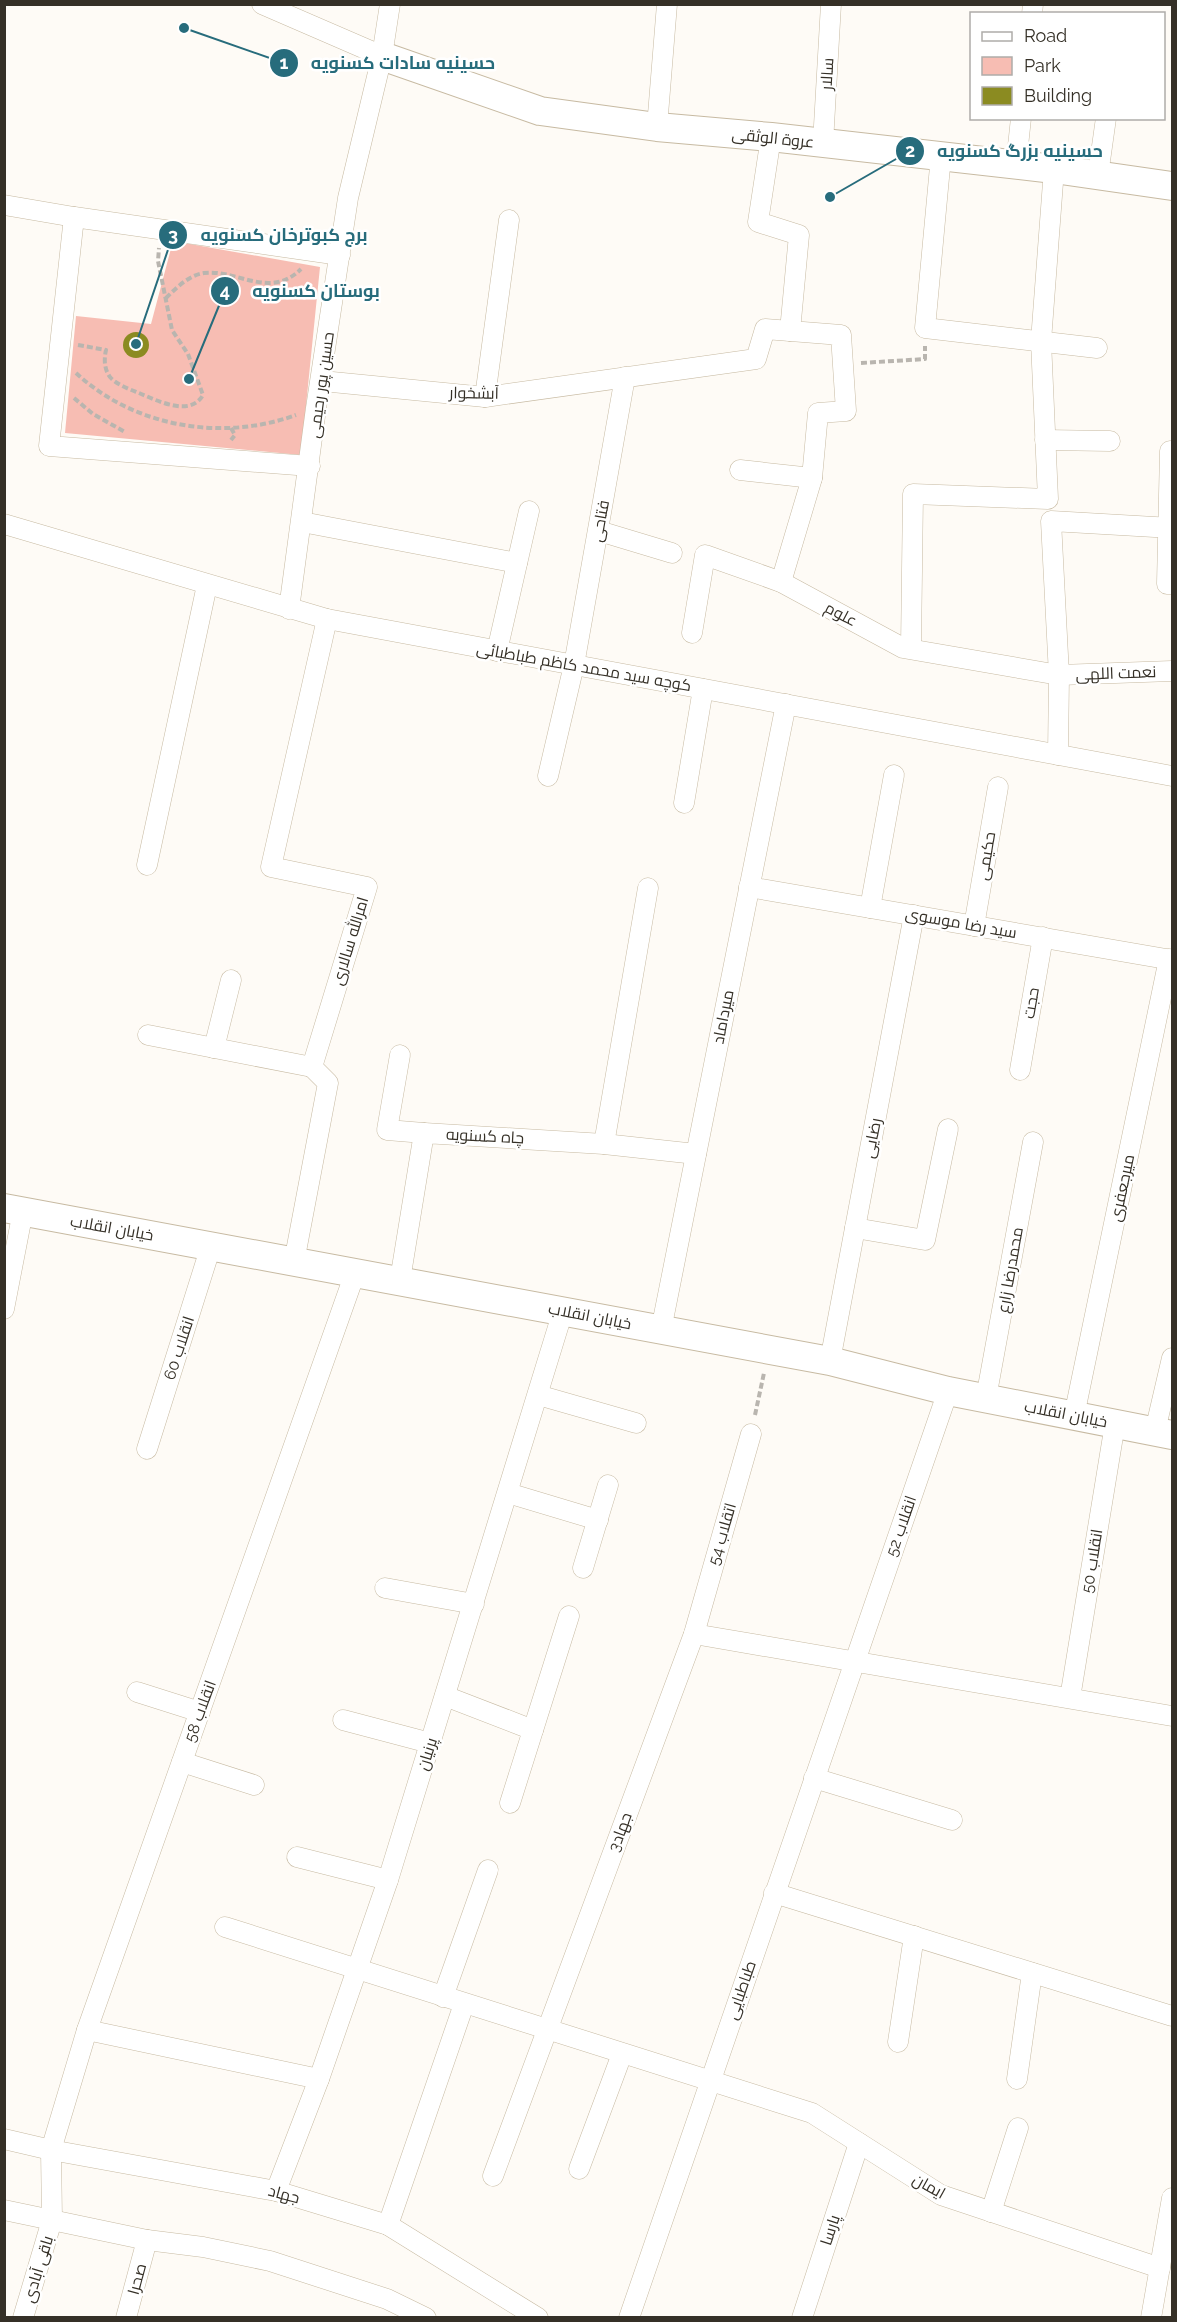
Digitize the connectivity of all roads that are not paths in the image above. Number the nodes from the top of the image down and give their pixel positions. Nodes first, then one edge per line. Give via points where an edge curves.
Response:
1 (262, 4) edge
2 (390, 4) edge
3 (667, 4) edge
4 (831, 4) edge
5 (382, 56) junction
6 (1021, 120) edge
7 (1106, 120) edge
8 (657, 127) junction
9 (771, 137) junction
10 (823, 143) junction
11 (941, 156) junction
12 (1016, 165) junction
13 (1054, 169) junction
14 (1098, 175) junction
15 (1173, 186) edge
16 (4, 206) edge
17 (74, 218) junction
18 (509, 220) dead end
19 (340, 255) junction
20 (790, 331) junction
21 (1041, 341) junction
22 (1097, 348) dead end
23 (625, 377) junction
24 (322, 381) junction
25 (486, 397) junction
26 (1046, 440) junction
27 (1110, 441) dead end
28 (1170, 451) dead end
29 (310, 466) junction
30 (740, 470) dead end
31 (812, 478) junction
32 (1048, 499) junction
33 (529, 511) dead end
34 (1051, 521) junction
35 (302, 522) junction
36 (4, 524) edge
37 (1170, 528) edge
38 (599, 531) junction
39 (672, 553) dead end
40 (517, 563) junction
41 (781, 582) junction
42 (1173, 584) edge
43 (207, 585) junction
44 (289, 609) junction
45 (327, 619) junction
46 (692, 633) dead end
47 (911, 648) junction
48 (497, 651) junction
49 (574, 665) junction
50 (1173, 671) edge
51 (1059, 675) junction
52 (703, 689) junction
53 (786, 704) junction
54 (1058, 755) junction
55 (894, 775) dead end
56 (548, 776) dead end
57 (1173, 776) edge
58 (998, 787) dead end
59 (684, 803) dead end
60 (147, 865) dead end
61 (749, 887) junction
62 (648, 888) dead end
63 (870, 908) junction
64 (914, 915) junction
65 (974, 926) junction
66 (1042, 937) junction
67 (1171, 960) edge
68 (231, 980) dead end
69 (148, 1035) dead end
70 (214, 1048) junction
71 (400, 1055) dead end
72 (312, 1067) junction
73 (1020, 1070) dead end
74 (948, 1129) dead end
75 (424, 1133) junction
76 (1033, 1142) dead end
77 (604, 1144) junction
78 (696, 1154) junction
79 (14, 1210) edge
80 (855, 1228) junction
81 (211, 1246) junction
82 (294, 1262) junction
83 (355, 1273) junction
84 (400, 1280) junction
85 (4, 1310) edge
86 (563, 1311) junction
87 (661, 1330) junction
88 (1173, 1358) edge
89 (830, 1361) junction
90 (948, 1390) junction
91 (538, 1395) junction
92 (986, 1398) junction
93 (1074, 1416) junction
94 (636, 1423) dead end
95 (1115, 1424) junction
96 (1164, 1433) edge
97 (751, 1434) road end
98 (147, 1449) dead end
99 (608, 1485) dead end
100 (508, 1493) junction
101 (598, 1520) junction
102 (583, 1568) dead end
103 (385, 1588) dead end
104 (474, 1604) junction
105 (569, 1617) dead end
106 (694, 1634) junction
107 (854, 1662) junction
108 (137, 1692) dead end
109 (445, 1696) junction
110 (1070, 1698) junction
111 (200, 1712) junction
112 (1173, 1716) edge
113 (343, 1720) dead end
114 (533, 1730) junction
115 (430, 1743) junction
116 (182, 1761) junction
117 (814, 1778) junction
118 (254, 1785) dead end
119 (510, 1803) dead end
120 (952, 1820) dead end
121 (297, 1857) dead end
122 (488, 1870) dead end
123 (388, 1880) junction
124 (774, 1893) junction
125 (225, 1927) dead end
126 (914, 1936) junction
127 (358, 1969) junction
128 (1032, 1973) junction
129 (443, 1997) junction
130 (465, 2004) junction
131 (1173, 2016) edge
132 (87, 2030) junction
133 (546, 2030) junction
134 (898, 2042) dead end
135 (622, 2054) junction
136 (319, 2079) junction
137 (1017, 2079) dead end
138 (709, 2082) junction
139 (1017, 2128) dead end
140 (4, 2139) edge
141 (859, 2143) junction
142 (51, 2150) junction
143 (579, 2169) dead end
144 (493, 2176) dead end
145 (276, 2191) junction
146 (1173, 2198) edge
147 (4, 2210) edge
148 (991, 2212) junction
149 (52, 2220) junction
150 (388, 2225) junction
151 (147, 2240) junction
152 (1160, 2268) junction
153 (23, 2318) edge
154 (126, 2318) edge
155 (426, 2318) edge
156 (538, 2318) edge
157 (628, 2318) edge
158 (802, 2318) edge
159 (1151, 2318) edge

1 - 5 street
2 - 5 street, حسین پور رحیمی
3 - 8 street
4 - 10 street, سالار
5 - 8 main road, عروة الوثقی via 540,111
5 - 19 street, حسین پور رحیمی via 348,198
6 - 12 street
7 - 14 street
8 - 9 main road, عروة الوثقی
9 - 10 main road, عروة الوثقی
9 - 20 street via 758,222 799,235
10 - 11 main road, عروة الوثقی
11 - 12 main road, عروة الوثقی
11 - 21 street via 925,328
12 - 13 main road, عروة الوثقی
13 - 14 main road, عروة الوثقی
13 - 21 street
14 - 15 main road, عروة الوثقی
16 - 17 street
17 - 19 street
17 - 29 street via 50,446
18 - 25 street
19 - 24 street, حسین پور رحیمی
20 - 23 street, آبشخوار via 765,329 756,359
20 - 31 street via 841,335 846,411 818,413
21 - 22 street
21 - 26 street
23 - 25 street, آبشخوار
23 - 38 street, فتاحی
24 - 25 street, آبشخوار
24 - 29 street, حسین پور رحیمی
26 - 27 street
26 - 32 street
28 - 37 street
29 - 35 street, حسین پور رحیمی
30 - 31 street
31 - 41 street
32 - 34 street
32 - 47 street via 913,494
33 - 40 street
34 - 37 street
34 - 51 street
35 - 40 street
35 - 44 street, حسین پور رحیمی
36 - 43 street, کوچه سید محمد کاظم طباطبائی
37 - 42 street via 1167,584
38 - 39 street
38 - 49 street, فتاحی
40 - 48 street
41 - 46 street, علوم via 705,555
41 - 47 street, علوم via 903,648
43 - 44 street, کوچه سید محمد کاظم طباطبائی
43 - 60 street
44 - 45 street, کوچه سید محمد کاظم طباطبائی
45 - 48 street, کوچه سید محمد کاظم طباطبائی
45 - 72 street, امرالله سالاری via 271,867 367,887
47 - 51 street, علوم
48 - 49 street, کوچه سید محمد کاظم طباطبائی
49 - 52 street, کوچه سید محمد کاظم طباطبائی
49 - 56 street, فتاحی
50 - 51 street, نعمت اللهی
51 - 54 street
52 - 53 street, کوچه سید محمد کاظم طباطبائی
52 - 59 street
53 - 54 street, کوچه سید محمد کاظم طباطبائی
53 - 61 street, میرداماد
54 - 57 street, کوچه سید محمد کاظم طباطبائی
55 - 63 street
58 - 65 street, حکیمی
61 - 63 street, سید رضا موسوی
61 - 78 street, میرداماد
62 - 77 street
63 - 64 street, سید رضا موسوی
64 - 65 street, سید رضا موسوی
64 - 80 street, رضایی
65 - 66 street, سید رضا موسوی
66 - 67 street, سید رضا موسوی
66 - 73 street, حجت
67 - 93 street, میرجعفری
68 - 70 street
69 - 70 street
70 - 72 street
71 - 75 street via 387,1130
72 - 82 street via 328,1083
74 - 80 street via 925,1240
75 - 77 street, چاه کسنویه
75 - 84 street, چاه کسنویه
76 - 92 street, محمدرضا زارع
77 - 78 street, چاه کسنویه
78 - 87 street, میرداماد
79 - 81 main road, خیابان انقلاب
79 - 85 street
80 - 89 street, رضایی
81 - 82 main road, خیابان انقلاب
81 - 98 street, انقلاب 60
82 - 83 main road, خیابان انقلاب
83 - 84 main road, خیابان انقلاب
83 - 111 street, انقلاب 58
84 - 86 main road, خیابان انقلاب
86 - 87 main road, خیابان انقلاب
86 - 91 street, پرنیان
87 - 89 main road, خیابان انقلاب
88 - 96 street
89 - 90 main road, خیابان انقلاب
90 - 92 main road, خیابان انقلاب
90 - 107 street, انقلاب 52
91 - 94 street
91 - 100 street, پرنیان
92 - 93 main road, خیابان انقلاب
93 - 95 main road, خیابان انقلاب
95 - 96 main road, خیابان انقلاب
95 - 110 street, انقلاب 50
97 - 106 street, اتقلاب 54
99 - 101 street
100 - 101 street
100 - 104 street, پرنیان
101 - 102 street
103 - 104 street
104 - 109 street, پرنیان
105 - 114 street
106 - 107 street
106 - 133 street, جهاد3
107 - 110 street
107 - 117 street, طباطبایی
108 - 111 street
109 - 114 street
109 - 115 street, پرنیان
110 - 112 street
111 - 116 street, انقلاب 58
113 - 115 street
114 - 119 street
115 - 123 street, پرنیان
116 - 118 street
116 - 132 street, انقلاب 58
117 - 120 street
117 - 124 street, طباطبایی
121 - 123 street
122 - 129 street
123 - 127 street, پرنیان
124 - 126 street
124 - 138 street, طباطبایی
125 - 127 street
126 - 128 street
126 - 134 street
127 - 129 street
127 - 136 street, پرنیان
128 - 131 street
128 - 137 street
129 - 130 street
130 - 133 street
130 - 150 street
132 - 136 street
132 - 142 street, انقلاب 58
133 - 135 street
133 - 144 street, جهاد3
135 - 138 street
135 - 143 street
136 - 145 street, پرنیان
138 - 141 street, ایمان via 812,2114
138 - 157 street, طباطبایی
139 - 148 street
140 - 142 street, جهاد
141 - 148 street, ایمان via 941,2195
141 - 158 street, پارسا
142 - 145 street, جهاد
142 - 149 street, باقی آبادی
145 - 150 street, جهاد
146 - 152 street
147 - 149 street
148 - 152 street, ایمان
149 - 151 street
149 - 153 street, باقی آبادی
150 - 156 street, جهاد
151 - 154 street, صحرا
151 - 155 street via 270,2261 387,2299
152 - 159 street

